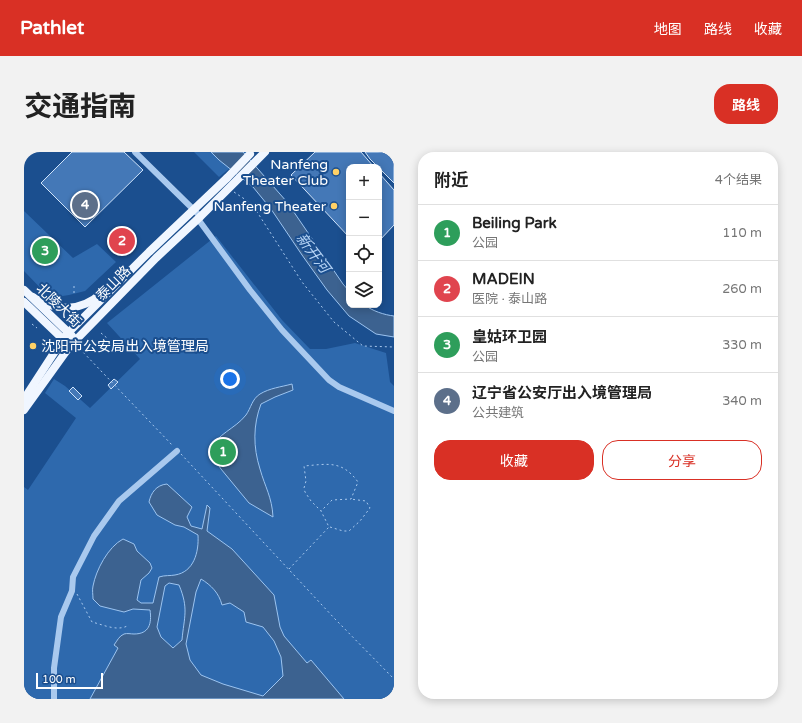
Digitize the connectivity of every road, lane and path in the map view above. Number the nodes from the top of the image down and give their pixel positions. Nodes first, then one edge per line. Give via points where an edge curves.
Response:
1 (134, 152) edge
2 (265, 152) edge
3 (251, 153) edge
4 (231, 186) junction
5 (194, 210) junction
6 (199, 217) junction
7 (149, 252) junction
8 (74, 286) dead end
9 (24, 290) edge
10 (74, 293) dead end
11 (33, 298) junction
12 (24, 302) edge
13 (32, 324) dead end
14 (37, 328) dead end
15 (101, 333) dead end
16 (66, 336) junction
17 (106, 338) dead end
18 (72, 343) junction
19 (394, 347) edge
20 (80, 349) dead end
21 (24, 399) edge
22 (24, 410) edge
23 (394, 411) edge
24 (177, 451) junction
25 (349, 499) junction
26 (321, 511) junction
27 (329, 527) junction
28 (289, 570) junction
29 (72, 591) junction
30 (130, 625) dead end
31 (394, 678) edge
32 (54, 699) edge

1 - 5 street
2 - 4 main road, 泰山路
3 - 5 main road, 泰山路, bridge
4 - 6 main road, 泰山路
4 - 19 path via 252,204 302,282 334,322 363,346
5 - 6 street
5 - 7 main road, 泰山路
6 - 18 main road, 泰山路
6 - 23 street via 250,290 282,330 329,380 339,387
7 - 11 main road via 127,267 96,299 82,306 57,308
7 - 16 main road, 泰山路
8 - 10 path
9 - 11 main road, 北陵大街
11 - 16 main road, 北陵大街
12 - 16 main road, 北陵大街
13 - 14 path
15 - 17 path
16 - 18 main road, 北陵大街
16 - 21 main road, 泰山路
18 - 22 main road, 泰山路
20 - 24 path
24 - 28 path
24 - 29 street via 118,502 94,536 73,577
25 - 26 path via 332,500
25 - 26 path via 358,482 343,467 332,464 304,466 305,492
25 - 27 path via 366,501 370,508 348,531
26 - 27 path
27 - 28 path
28 - 31 path
29 - 30 path via 79,594 92,622 113,628 125,628
29 - 32 street via 61,617 54,668

